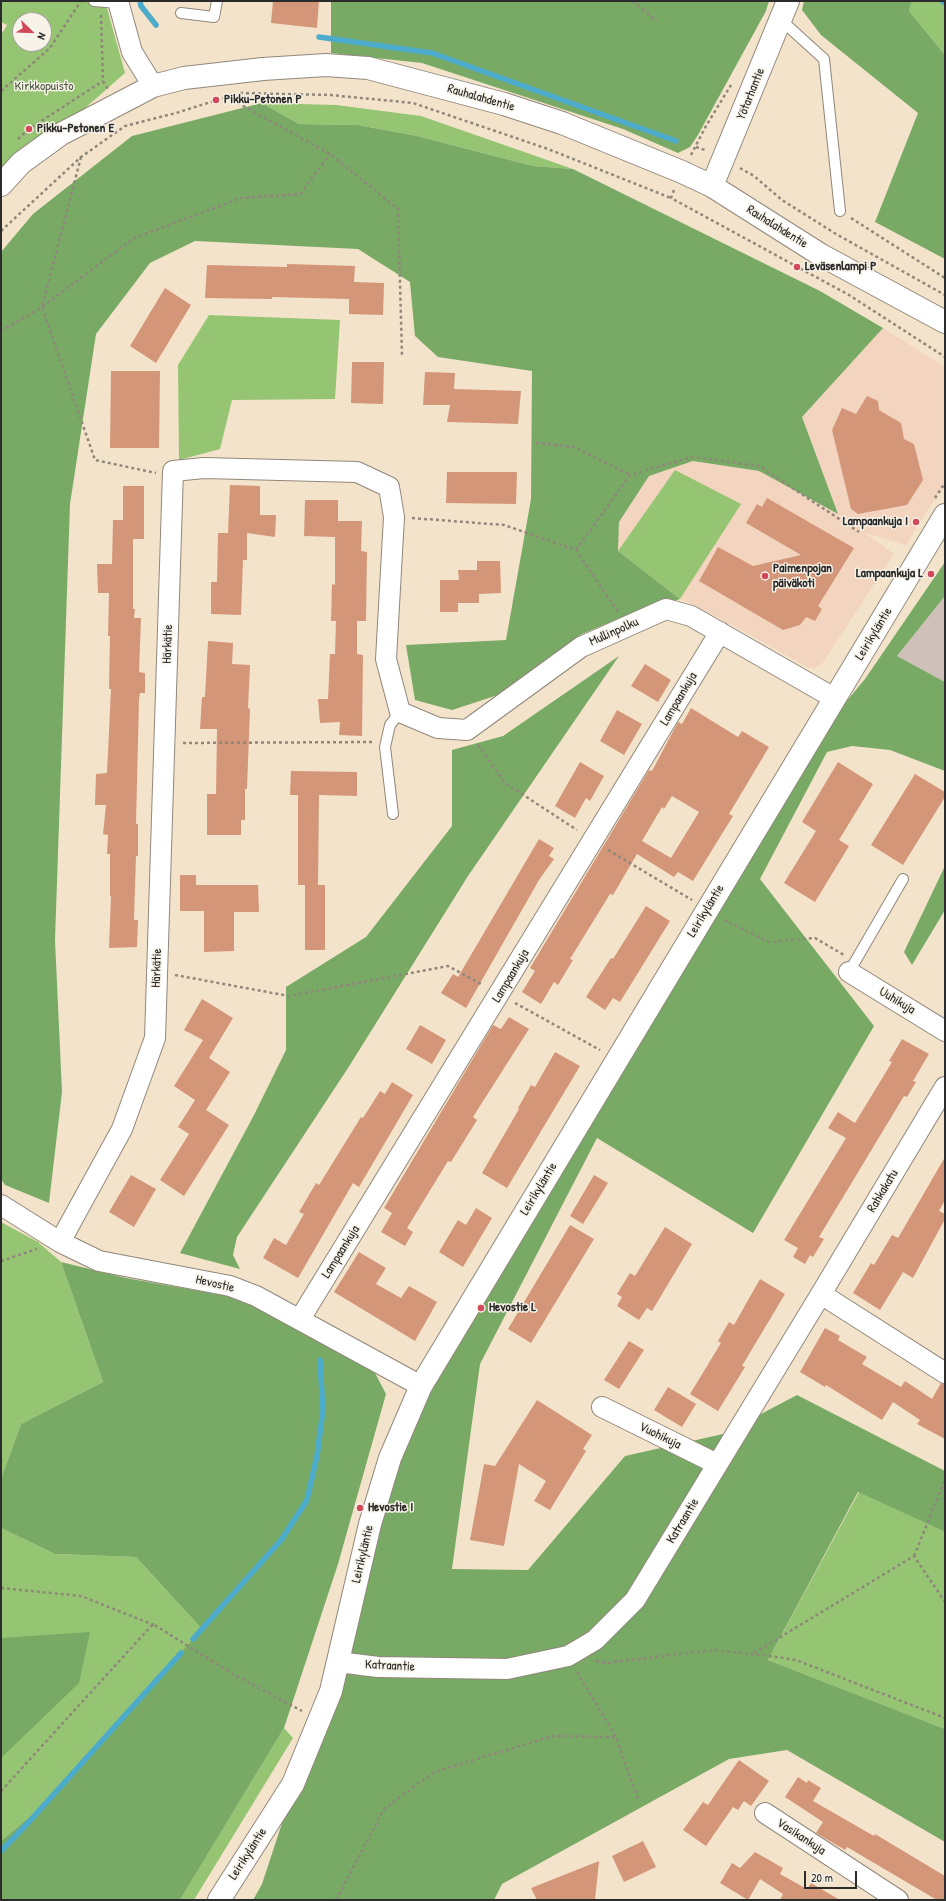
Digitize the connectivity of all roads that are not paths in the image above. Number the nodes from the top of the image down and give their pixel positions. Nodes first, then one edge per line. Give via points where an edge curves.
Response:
1 (217, 1) edge
2 (108, 2) edge
3 (785, 11) edge
4 (181, 13) dead end
5 (153, 86) junction
6 (1, 185) edge
7 (712, 186) junction
8 (840, 211) road end
9 (945, 322) edge
10 (945, 515) edge
11 (720, 632) junction
12 (834, 698) junction
13 (400, 712) junction
14 (393, 814) dead end
15 (903, 879) dead end
16 (852, 967) joint
17 (945, 1030) edge
18 (945, 1087) edge
19 (1, 1205) edge
20 (60, 1242) junction
21 (821, 1294) junction
22 (300, 1319) junction
23 (945, 1373) edge
24 (421, 1386) junction
25 (602, 1407) dead end
26 (717, 1464) junction
27 (338, 1662) junction
28 (764, 1814) dead end
29 (218, 1900) edge
30 (898, 1900) edge

1 - 4 lane via 214,17
2 - 5 street via 132,52
3 - 7 street, Yötarhantie
3 - 8 lane via 824,59
5 - 6 street, Rauhalahdentie via 61,134 21,163
5 - 7 street, Rauhalahdentie via 184,78 263,69 326,65 368,68 504,104 562,123
7 - 9 street, Rauhalahdentie via 821,254
10 - 12 street, Leirikyläntie
11 - 12 street, Mullinpolku
11 - 13 street, Mullinpolku via 691,616 666,609 581,647 467,730 438,728
11 - 22 street, Lampaankuja
12 - 24 street, Leirikyläntie via 701,907
13 - 14 lane via 390,725 386,742
13 - 20 street, Härkätie via 386,658 394,517 388,487 357,472 204,468 173,471 155,1038 122,1129
15 - 16 lane
16 - 17 street, Uuhikuja
18 - 21 street, Rahkakatu
19 - 20 street, Hevostie
20 - 22 street, Hevostie via 99,1260 230,1286 256,1296
21 - 23 street
21 - 26 street, Katraantie
22 - 24 street, Hevostie
24 - 27 street, Leirikyläntie via 390,1458 370,1524
25 - 26 street, Vuohikuja
26 - 27 street, Katraantie via 635,1600 595,1640 568,1656 507,1669 378,1667
27 - 29 street, Leirikyläntie via 331,1691 292,1784
28 - 30 street, Vasikankuja

